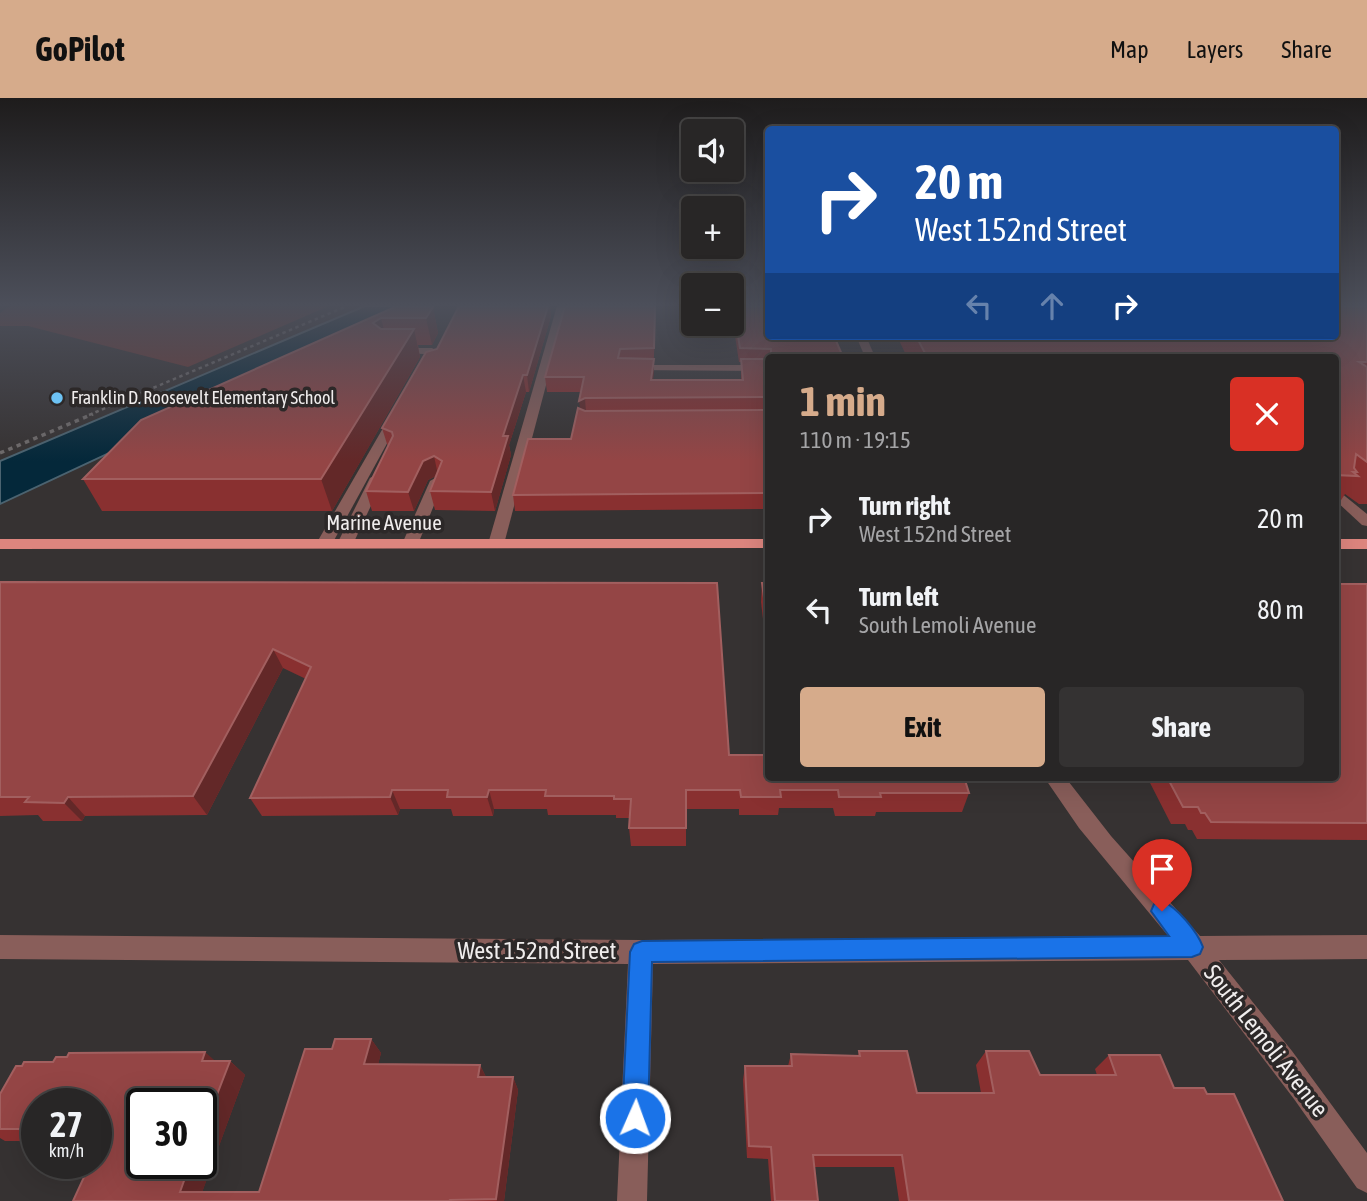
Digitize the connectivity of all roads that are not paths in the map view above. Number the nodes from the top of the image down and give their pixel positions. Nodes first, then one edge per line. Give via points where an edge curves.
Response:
1 (429, 357) edge
2 (433, 357) edge
3 (548, 357) edge
4 (625, 368) edge
5 (765, 368) edge
6 (437, 481) edge
7 (1339, 496) edge
8 (1367, 522) edge
9 (0, 544) edge
10 (324, 544) junction
11 (345, 544) junction
12 (410, 544) junction
13 (496, 544) junction
14 (765, 544) edge
15 (1339, 544) edge
16 (1367, 544) edge
17 (1057, 781) edge
18 (1192, 947) junction
19 (1367, 947) edge
20 (2, 950) edge
21 (642, 952) junction
22 (1367, 1178) edge
23 (632, 1201) edge

1 - 2 street via 418,385
3 - 13 street
4 - 5 street
6 - 12 street
7 - 8 street
9 - 10 main road, Marine Avenue
10 - 11 main road, Marine Avenue
10 - 11 street via 406,408
11 - 12 main road, Marine Avenue
12 - 13 main road, Marine Avenue
13 - 14 main road, Marine Avenue
15 - 16 main road
17 - 18 street, South Lemoli Avenue
18 - 19 street, West 152nd Street
18 - 21 street, West 152nd Street
18 - 22 street, South Lemoli Avenue via 1325,1116
20 - 21 street, West 152nd Street
21 - 23 street

